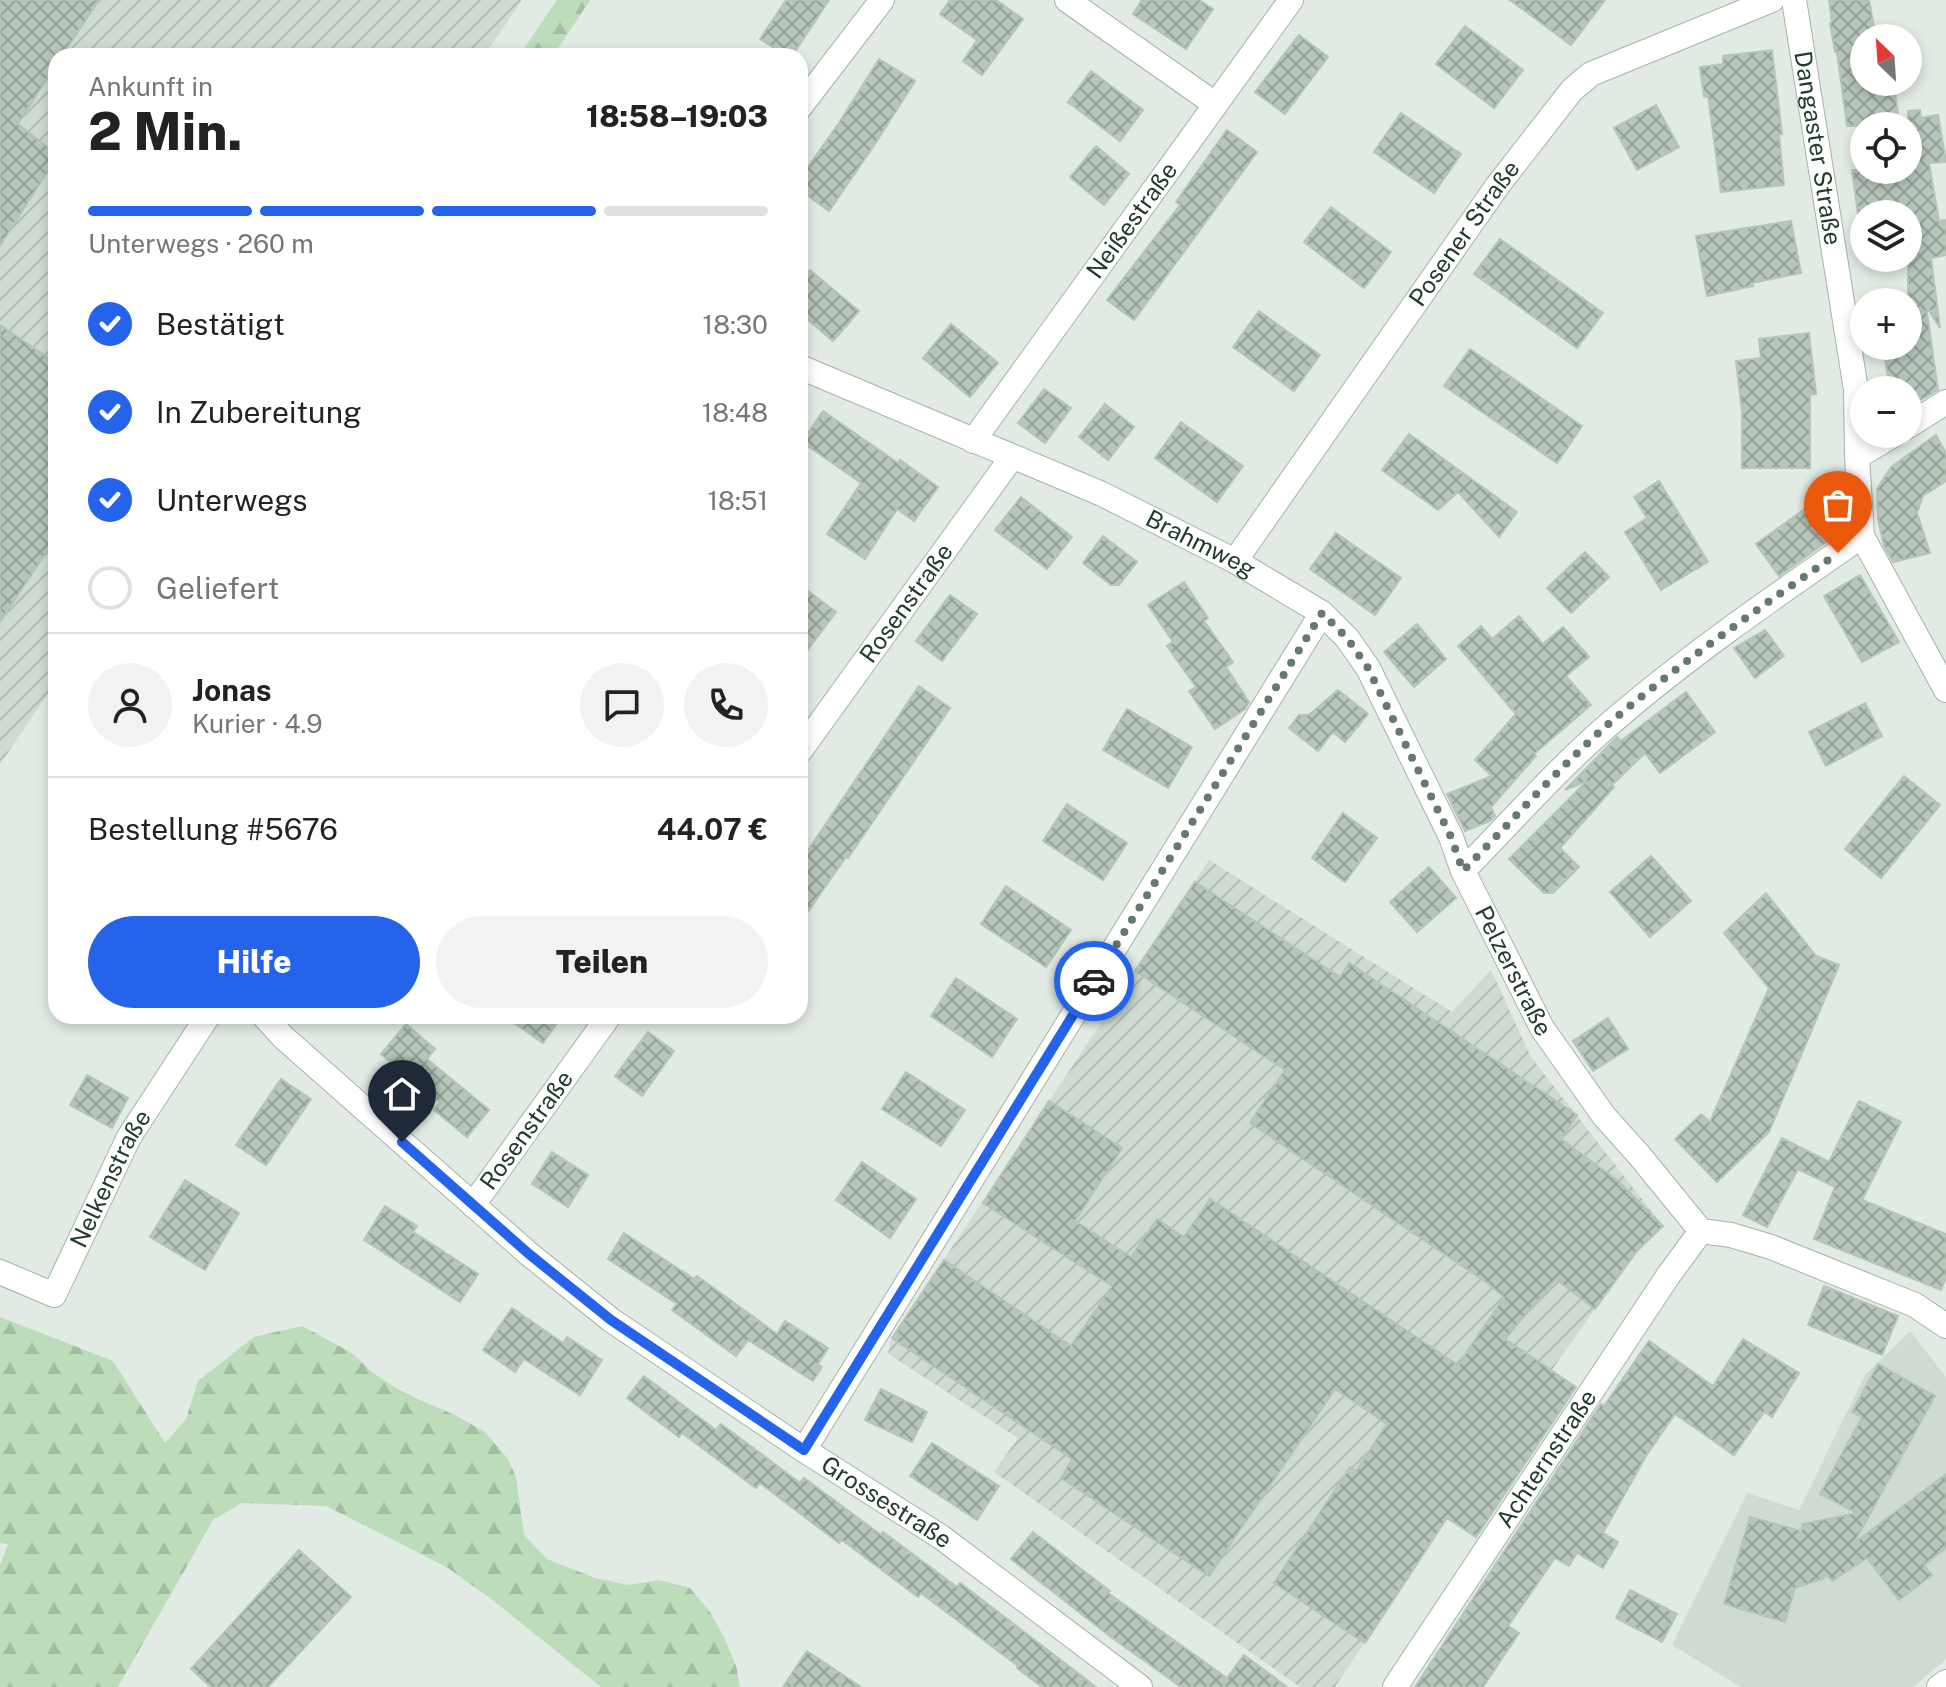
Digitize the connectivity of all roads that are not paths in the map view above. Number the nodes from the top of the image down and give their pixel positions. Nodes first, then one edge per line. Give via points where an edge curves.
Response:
1 (882, 0) edge
2 (1067, 0) edge
3 (1291, 0) edge
4 (1772, 0) edge
5 (1794, 0) edge
6 (808, 97) edge
7 (1215, 104) junction
8 (808, 370) edge
9 (1946, 402) edge
10 (1922, 417) edge
11 (973, 441) junction
12 (1872, 448) edge
13 (1012, 457) junction
14 (1857, 457) junction
15 (1862, 536) junction
16 (1235, 561) junction
17 (1322, 613) junction
18 (1946, 690) edge
19 (808, 740) edge
20 (1463, 871) junction
21 (203, 1024) edge
22 (271, 1024) edge
23 (603, 1024) edge
24 (473, 1205) junction
25 (1701, 1231) junction
26 (0, 1272) edge
27 (1946, 1326) edge
28 (804, 1450) junction
29 (1946, 1682) edge
30 (1140, 1687) edge
31 (1395, 1687) edge
32 (1939, 1687) edge

1 - 6 street
2 - 7 street
3 - 7 street, Neißestraße
4 - 16 street, Posener Straße via 1591,74 1572,90 1498,185
5 - 14 street, Dangaster Straße via 1856,390
7 - 11 street, Neißestraße
8 - 11 street, Brahmweg
9 - 10 street
11 - 13 street, Brahmweg
12 - 14 street
13 - 16 street, Brahmweg via 1102,494
13 - 19 street, Rosenstraße
14 - 15 street, Dangaster Straße
15 - 18 street
15 - 20 street via 1715,639 1612,722
16 - 17 street, Brahmweg
17 - 20 street, Brahmweg via 1368,668
17 - 28 street
20 - 25 street, Pelzerstraße via 1542,1028 1604,1116
21 - 26 street, Nelkenstraße via 129,1137 54,1295
22 - 24 street, Grossestraße
23 - 24 street, Rosenstraße
24 - 28 street, Grossestraße via 611,1320
25 - 27 street via 1771,1247 1915,1305
25 - 31 street, Achternstraße
28 - 30 street, Grossestraße via 941,1537
29 - 32 street

